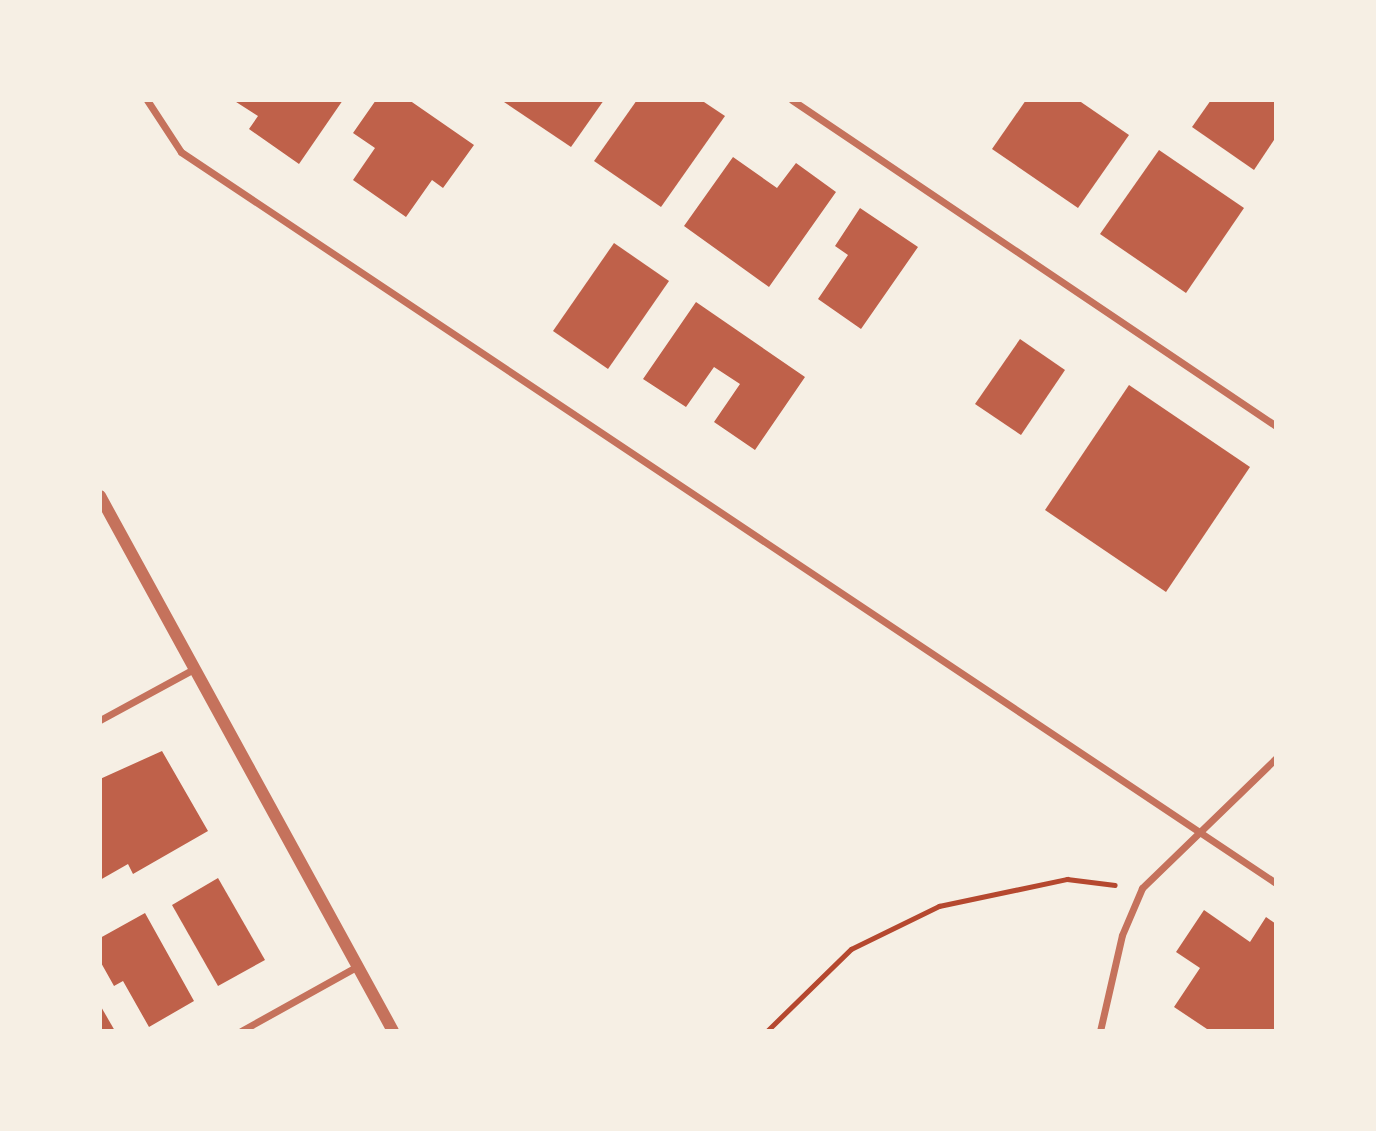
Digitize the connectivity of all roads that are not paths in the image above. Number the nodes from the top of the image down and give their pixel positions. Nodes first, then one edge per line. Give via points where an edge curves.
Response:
1 (147, 100) edge
2 (792, 100) edge
3 (1276, 426) edge
4 (100, 496) edge
5 (194, 669) junction
6 (100, 720) edge
7 (1276, 758) edge
8 (1198, 831) junction
9 (1276, 883) edge
10 (358, 966) junction
11 (241, 1031) edge
12 (393, 1031) edge
13 (1100, 1031) edge

1 - 8 street via 181,152
2 - 3 street
4 - 5 street
5 - 6 street
5 - 10 street
7 - 8 street
8 - 9 street
8 - 13 street via 1142,888 1122,935
10 - 11 street
10 - 12 street

